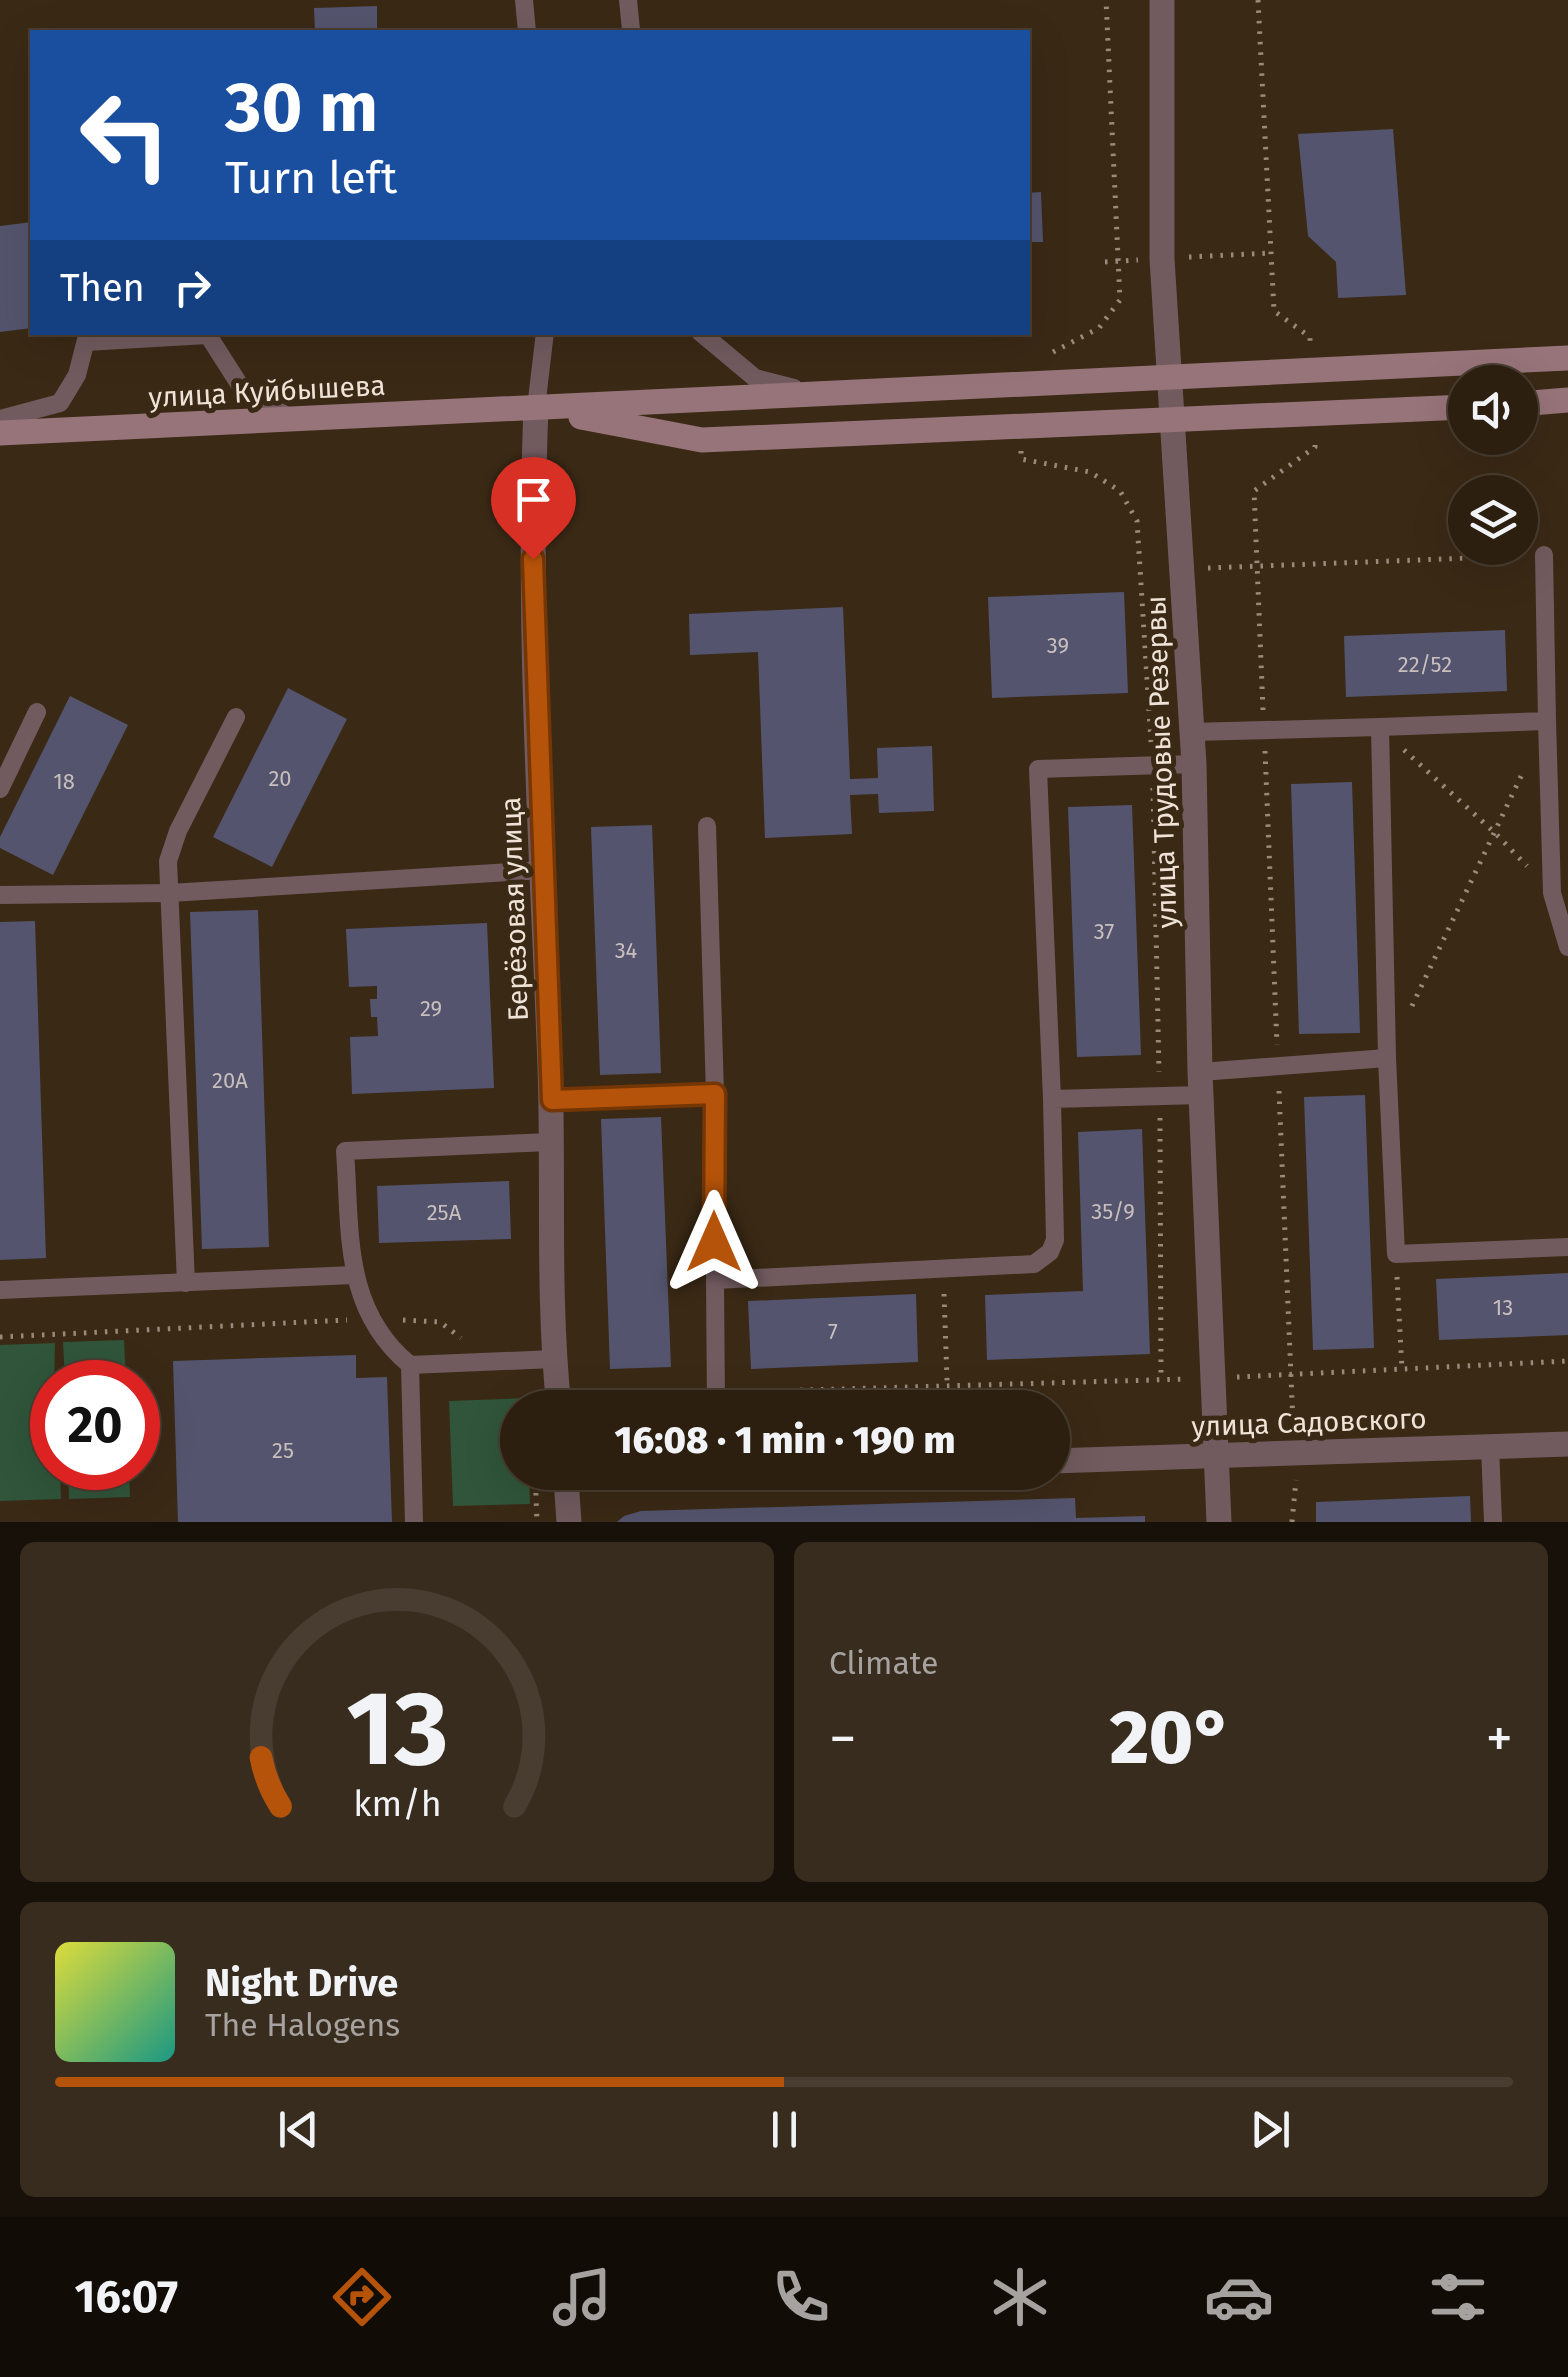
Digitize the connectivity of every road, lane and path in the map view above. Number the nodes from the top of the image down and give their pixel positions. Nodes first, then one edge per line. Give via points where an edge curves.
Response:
1 (524, 0) edge
2 (628, 0) edge
3 (1106, 0) edge
4 (1162, 0) edge
5 (528, 30) edge
6 (631, 30) edge
7 (167, 335) edge
8 (208, 335) edge
9 (544, 335) edge
10 (704, 335) edge
11 (87, 337) edge
12 (1051, 353) dead end
13 (1568, 358) edge
14 (1168, 378) junction
15 (823, 396) junction
16 (1568, 400) edge
17 (1538, 402) edge
18 (1448, 407) edge
19 (536, 408) junction
20 (0, 419) edge
21 (294, 420) junction
22 (1170, 420) junction
23 (1021, 425) junction
24 (0, 433) edge
25 (1544, 555) joint
26 (1184, 569) junction
27 (1140, 570) junction
28 (36, 712) dead end
29 (236, 717) dead end
30 (1547, 720) junction
31 (1380, 727) junction
32 (1192, 732) junction
33 (1194, 764) junction
34 (1153, 765) junction
35 (1524, 768) dead end
36 (0, 789) edge
37 (707, 826) dead end
38 (1494, 832) junction
39 (543, 870) junction
40 (170, 892) junction
41 (1552, 893) junction
42 (0, 895) edge
43 (1568, 947) edge
44 (1412, 1006) dead end
45 (1387, 1058) junction
46 (1201, 1084) junction
47 (715, 1094) junction
48 (1160, 1095) junction
49 (1052, 1099) junction
50 (552, 1100) junction
51 (550, 1142) junction
52 (1568, 1247) edge
53 (1396, 1254) junction
54 (943, 1270) junction
55 (354, 1275) junction
56 (714, 1280) junction
57 (186, 1283) junction
58 (0, 1290) edge
59 (369, 1319) junction
60 (0, 1337) edge
61 (554, 1359) junction
62 (1568, 1361) edge
63 (492, 1362) junction
64 (410, 1365) junction
65 (1402, 1369) junction
66 (1214, 1379) junction
67 (1161, 1380) junction
68 (946, 1385) junction
69 (557, 1390) edge
70 (715, 1390) edge
71 (869, 1390) edge
72 (946, 1390) edge
73 (1568, 1444) edge
74 (1490, 1447) junction
75 (1217, 1455) junction
76 (1070, 1460) edge
77 (1296, 1483) dead end
78 (536, 1490) edge
79 (567, 1490) edge
80 (414, 1522) edge
81 (537, 1522) edge
82 (569, 1522) edge
83 (1218, 1522) edge
84 (1292, 1522) edge
85 (1493, 1522) edge

1 - 5 lane
2 - 6 lane
3 - 12 path via 1120,300 1098,328
4 - 14 street, улица Трудовые Резервы
7 - 11 lane
8 - 21 lane via 241,387
9 - 19 lane
10 - 15 lane via 755,378
11 - 20 lane via 77,375 60,403
13 - 14 main road
14 - 15 main road
14 - 22 street, улица Трудовые Резервы
15 - 19 main road
16 - 17 main road
18 - 22 main road
19 - 21 main road, улица Куйбышева
19 - 23 main road via 702,440
19 - 39 street, Берёзовая улица via 533,623
21 - 24 main road, улица Куйбышева
22 - 23 main road
22 - 26 street, улица Трудовые Резервы
23 - 27 path via 1021,459 1090,472 1120,491 1138,521
25 - 26 path
25 - 30 lane
26 - 27 path
26 - 32 street, улица Трудовые Резервы
27 - 34 path
28 - 36 lane
29 - 40 lane via 178,831 168,861
30 - 31 lane
30 - 41 lane
31 - 32 lane
31 - 38 path
31 - 45 lane
32 - 33 street, улица Трудовые Резервы
33 - 34 lane
33 - 46 street, улица Трудовые Резервы
34 - 48 path
34 - 49 lane via 1038,769
35 - 38 path
37 - 47 lane
38 - 41 path
38 - 44 path
39 - 40 lane
39 - 50 street, Берёзовая улица
40 - 42 lane
40 - 57 lane
41 - 43 lane
45 - 46 lane
45 - 53 lane
46 - 48 lane
46 - 66 street, улица Трудовые Резервы
47 - 50 lane
47 - 56 lane
48 - 49 lane
48 - 67 path
49 - 54 lane via 1050,1252 1034,1264
50 - 51 street, Берёзовая улица
51 - 55 lane via 345,1151
51 - 61 street, Берёзовая улица
52 - 53 lane
53 - 65 path
54 - 56 lane
54 - 68 path
55 - 57 lane
55 - 59 lane
56 - 70 lane
57 - 58 lane
59 - 60 path
59 - 63 path via 440,1322
59 - 64 lane
61 - 63 lane
61 - 69 street, Берёзовая улица
62 - 65 path
63 - 64 lane
64 - 80 lane
65 - 66 path
66 - 67 path
66 - 75 street, улица Трудовые Резервы
67 - 68 path
68 - 71 path
68 - 72 path
73 - 74 street, улица Садовского
74 - 75 street, улица Садовского
74 - 85 lane
75 - 76 street, улица Садовского
75 - 83 street, улица Трудовые Резервы
77 - 84 path
78 - 81 path
79 - 82 street

